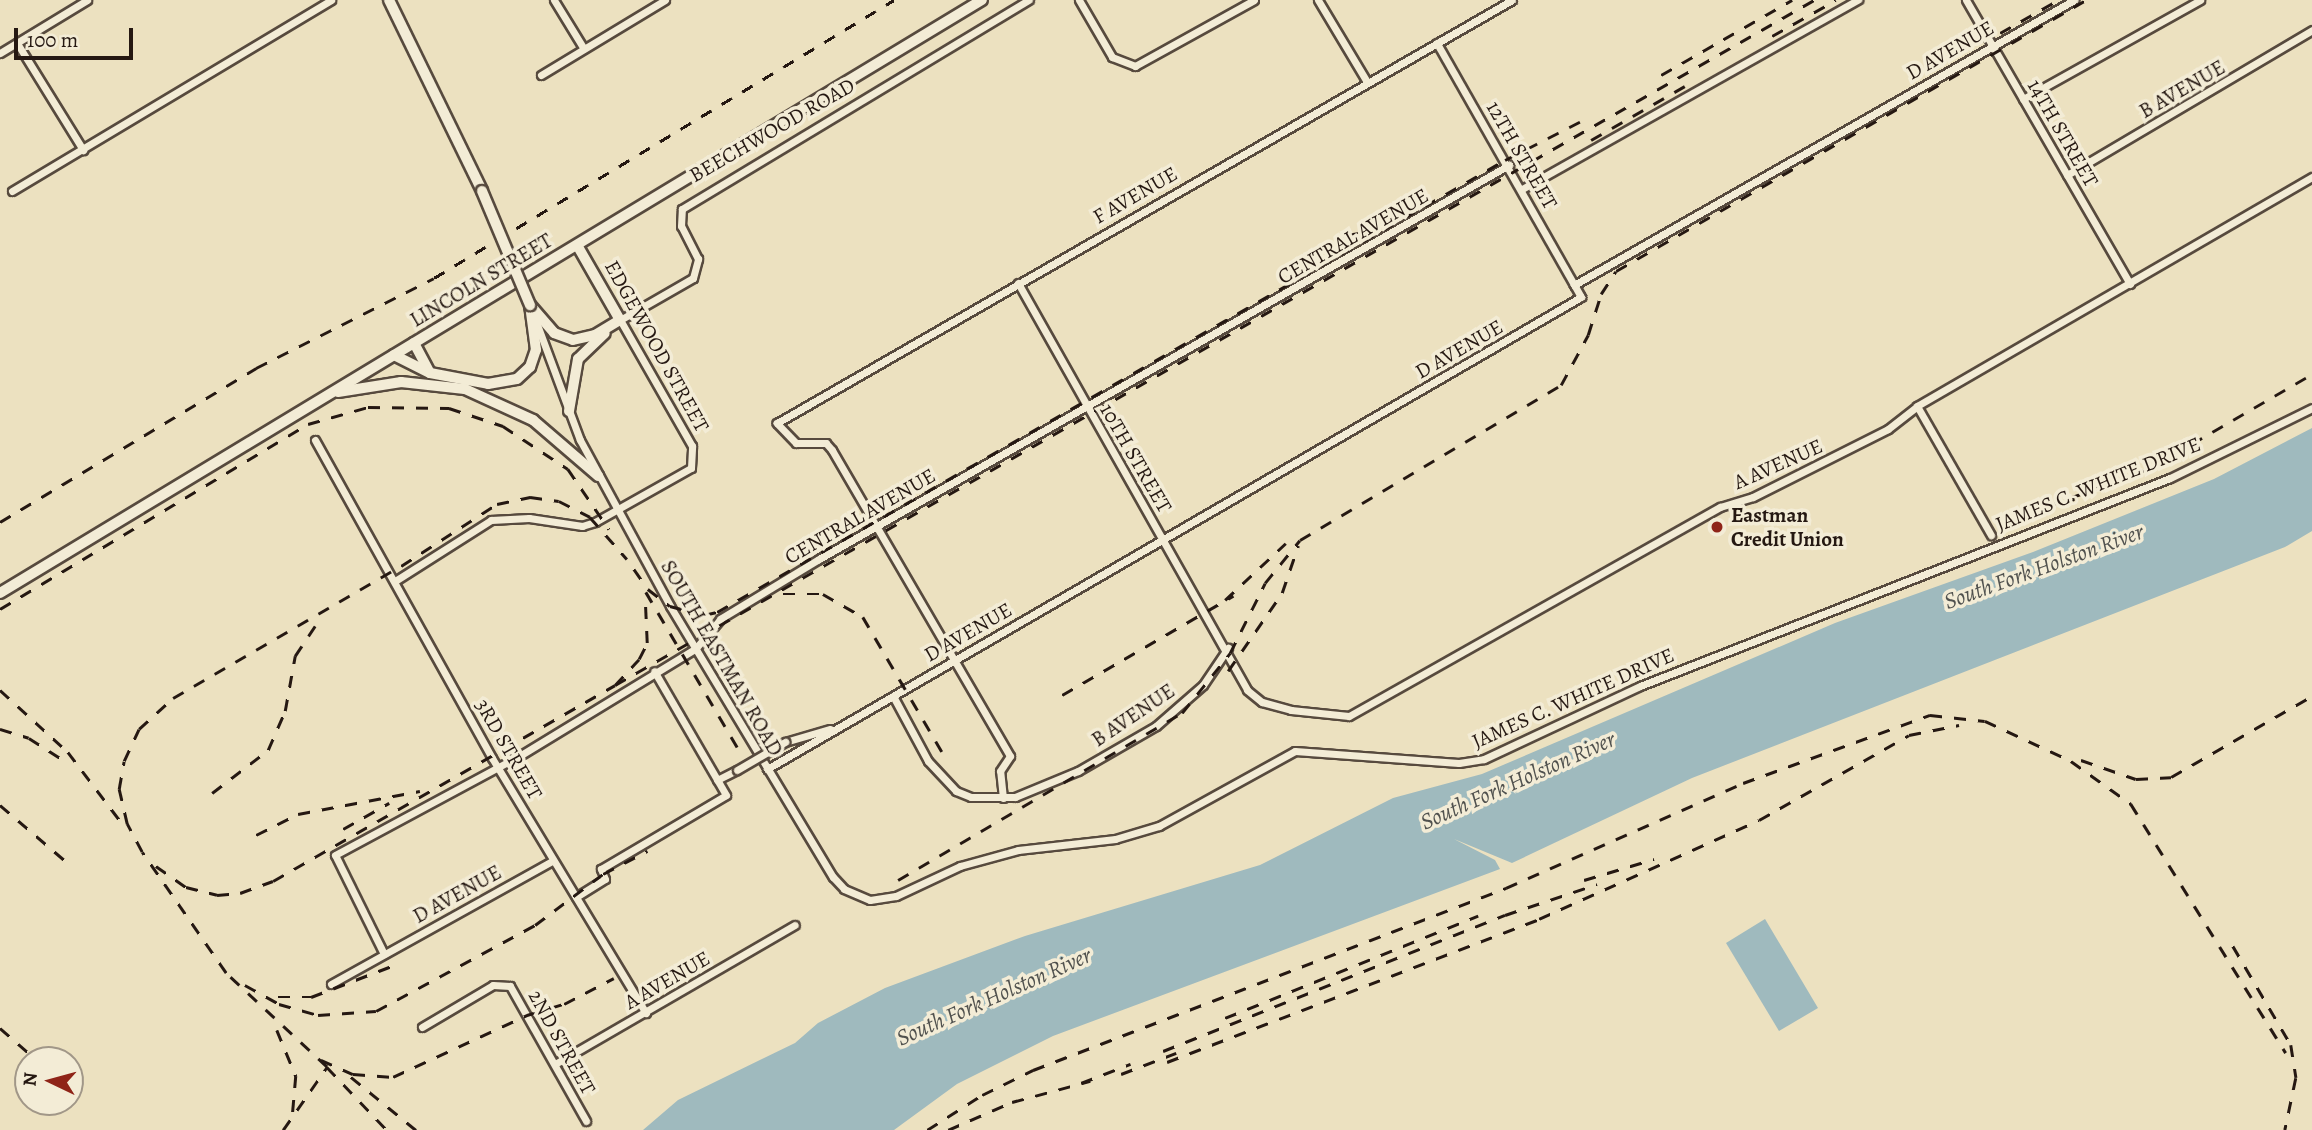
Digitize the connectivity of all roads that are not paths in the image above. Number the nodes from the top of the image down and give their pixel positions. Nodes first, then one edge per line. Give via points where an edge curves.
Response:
1 (87, 0) edge
2 (331, 0) edge
3 (389, 0) edge
4 (554, 0) edge
5 (665, 0) edge
6 (982, 0) edge
7 (1029, 0) edge
8 (1079, 0) edge
9 (1254, 0) edge
10 (1318, 0) edge
11 (1492, 0) edge
12 (1512, 0) edge
13 (1858, 0) edge
14 (1966, 0) edge
15 (2074, 0) edge
16 (2200, 0) edge
17 (1496, 9) junction
18 (2312, 30) edge
19 (17, 43) junction
20 (1437, 43) junction
21 (1992, 47) junction
22 (584, 49) junction
23 (0, 53) edge
24 (541, 75) dead end
25 (1367, 82) junction
26 (2023, 99) junction
27 (83, 150) junction
28 (1509, 165) junction
29 (2067, 175) junction
30 (2312, 177) edge
31 (1522, 189) junction
32 (12, 191) dead end
33 (577, 245) junction
34 (1018, 283) junction
35 (2130, 284) junction
36 (1574, 285) junction
37 (530, 305) junction
38 (620, 320) junction
39 (610, 327) junction
40 (414, 343) junction
41 (394, 355) junction
42 (430, 373) junction
43 (331, 394) junction
44 (1917, 406) junction
45 (1087, 407) junction
46 (2312, 408) edge
47 (569, 411) junction
48 (315, 440) dead end
49 (598, 476) junction
50 (618, 511) junction
51 (875, 527) junction
52 (1991, 535) dead end
53 (1163, 541) junction
54 (395, 581) junction
55 (0, 593) edge
56 (696, 648) junction
57 (1228, 648) junction
58 (954, 661) junction
59 (654, 671) junction
60 (893, 696) junction
61 (844, 724) junction
62 (500, 766) junction
63 (766, 769) junction
64 (718, 780) junction
65 (1003, 798) junction
66 (552, 861) junction
67 (576, 897) junction
68 (870, 900) joint
69 (795, 925) dead end
70 (384, 954) junction
71 (331, 984) dead end
72 (646, 1013) junction
73 (422, 1027) dead end
74 (555, 1064) junction
75 (586, 1121) dead end

1 - 19 street
2 - 27 street
3 - 37 main road, bridge via 482,191
4 - 22 street
5 - 22 street
6 - 33 main road, LINCOLN STREET
7 - 38 street, BEECHWOOD ROAD via 688,202 681,218 698,259 693,278
8 - 9 street via 1112,57 1135,66
10 - 25 street
11 - 17 street
12 - 17 street, F AVENUE
13 - 31 street
14 - 21 street, 14TH STREET
15 - 21 street, D AVENUE
16 - 26 street
17 - 20 street, F AVENUE
18 - 29 street, B AVENUE
19 - 23 street
19 - 27 street
20 - 25 street, F AVENUE
20 - 28 street, 12TH STREET
21 - 26 street, 14TH STREET
21 - 36 street, D AVENUE
22 - 24 street
25 - 34 street, F AVENUE
26 - 29 street, 14TH STREET
27 - 32 street
28 - 31 street, 12TH STREET
28 - 45 street, CENTRAL AVENUE
29 - 35 street, 14TH STREET
30 - 35 street, A AVENUE
31 - 36 street, 12TH STREET
33 - 38 main road, EDGEWOOD STREET
33 - 40 main road, LINCOLN STREET
34 - 45 street, 10TH STREET
34 - 51 street, F AVENUE via 777,423 796,443 826,443
35 - 44 street, A AVENUE
36 - 53 street, D AVENUE via 1581,297
37 - 39 main road via 563,337 582,340
37 - 42 main road via 536,350 530,367 517,379 488,384
37 - 47 street, SOUTH EASTMAN ROAD
38 - 39 main road, BEECHWOOD ROAD
38 - 50 street, EDGEWOOD STREET via 692,446 694,461 686,472
39 - 47 main road via 579,359
40 - 41 main road, LINCOLN STREET
40 - 42 main road
41 - 42 main road
41 - 43 main road, LINCOLN STREET
43 - 49 main road via 401,382 465,389 533,419
43 - 55 main road, LINCOLN STREET
44 - 52 street
44 - 57 street, A AVENUE via 1840,456 1823,458 1754,497 1720,507 1349,716 1320,716 1262,702 1247,690
45 - 51 street, CENTRAL AVENUE
45 - 53 street, 10TH STREET
46 - 68 street, JAMES C. WHITE DRIVE via 2170,478 1640,686 1485,759 1459,763 1295,751 1159,826 1115,839 1018,850 960,866 897,896
47 - 49 street, SOUTH EASTMAN ROAD
48 - 54 street, 3RD STREET
49 - 50 street, SOUTH EASTMAN ROAD
50 - 54 street via 582,526 529,518 491,520
50 - 56 street, SOUTH EASTMAN ROAD
51 - 56 street, CENTRAL AVENUE via 720,618
51 - 58 street
53 - 57 street, 10TH STREET
53 - 58 street, D AVENUE
54 - 62 street, 3RD STREET
56 - 59 street, CENTRAL AVENUE
56 - 63 street, SOUTH EASTMAN ROAD
57 - 65 street, B AVENUE via 1203,685 1173,713 1078,771
58 - 60 street, D AVENUE
58 - 65 street via 1010,756 1000,771
59 - 62 street, CENTRAL AVENUE
59 - 64 street
60 - 61 street, D AVENUE
60 - 65 street via 928,761 956,791 971,797
61 - 63 street, D AVENUE
61 - 64 street, D AVENUE, bridge via 785,742
62 - 66 street, 3RD STREET
62 - 70 street, CENTRAL AVENUE via 335,855
63 - 68 street, SOUTH EASTMAN ROAD via 832,877 850,892
64 - 67 street via 726,795 601,869 605,879
66 - 67 street
66 - 70 street, D AVENUE
67 - 72 street
69 - 72 street, A AVENUE
70 - 71 street, D AVENUE
72 - 74 street, A AVENUE
73 - 74 street, 2ND STREET via 493,985 504,984
74 - 75 street, 2ND STREET

